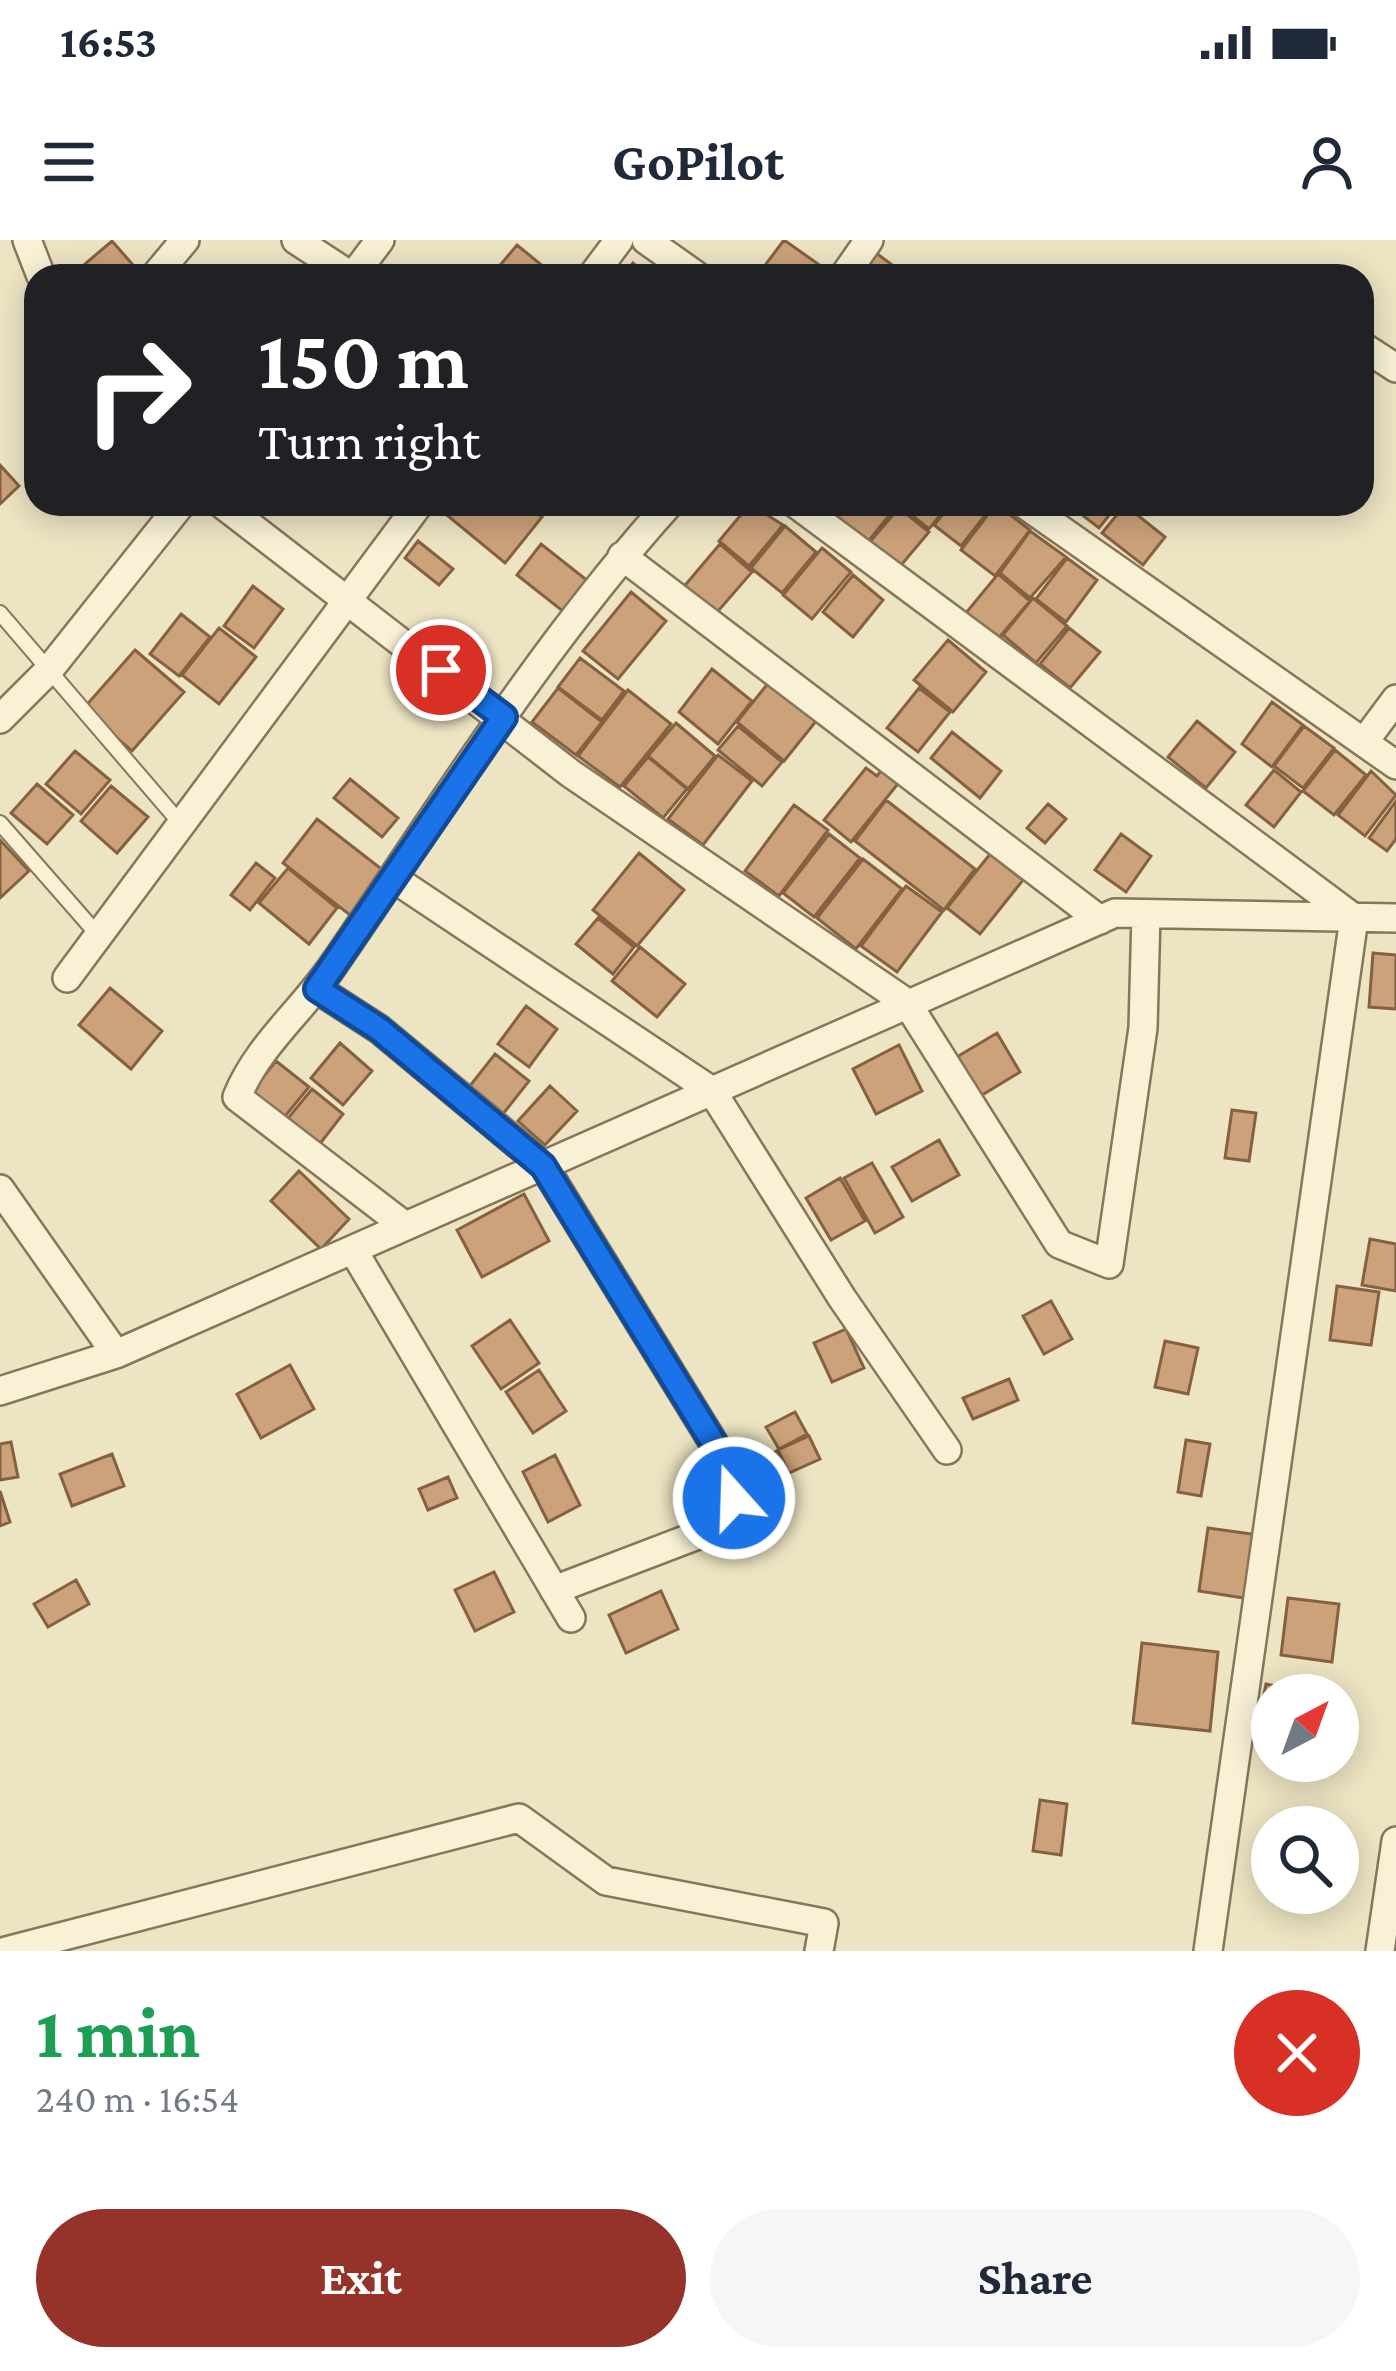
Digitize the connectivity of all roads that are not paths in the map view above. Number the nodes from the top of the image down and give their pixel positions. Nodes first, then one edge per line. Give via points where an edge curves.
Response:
1 (185, 240) edge
2 (296, 240) edge
3 (380, 240) edge
4 (646, 240) edge
5 (164, 264) edge
6 (333, 264) edge
7 (361, 264) edge
8 (681, 264) edge
9 (171, 516) edge
10 (238, 516) edge
11 (410, 516) edge
12 (658, 516) edge
13 (812, 516) edge
14 (1041, 516) edge
15 (622, 556) junction
16 (347, 600) junction
17 (0, 613) edge
18 (49, 670) junction
19 (1396, 699) edge
20 (504, 717) junction
21 (0, 719) edge
22 (1364, 742) junction
23 (1396, 765) edge
24 (0, 823) edge
25 (181, 824) junction
26 (393, 878) junction
27 (1146, 914) junction
28 (1354, 918) junction
29 (1396, 918) edge
30 (1100, 920) junction
31 (98, 935) junction
32 (67, 978) dead end
33 (317, 989) junction
34 (907, 1004) junction
35 (712, 1091) junction
36 (543, 1166) junction
37 (0, 1189) edge
38 (405, 1226) junction
39 (353, 1250) junction
40 (116, 1354) junction
41 (0, 1391) edge
42 (947, 1450) dead end
43 (554, 1590) junction
44 (571, 1618) dead end
45 (1396, 1841) edge
46 (6, 1951) edge
47 (819, 1951) edge
48 (1208, 1951) edge
49 (1380, 1951) edge

1 - 5 street
2 - 6 street
3 - 7 street
4 - 8 street
9 - 18 street
10 - 16 street
11 - 16 street
12 - 15 street
13 - 28 street
14 - 22 street
15 - 20 street
15 - 30 street
16 - 20 street
16 - 25 street
17 - 18 lane
18 - 21 street
18 - 25 lane
19 - 22 street
20 - 26 street
20 - 34 street via 570,773
22 - 23 street
24 - 31 lane
25 - 31 street
26 - 33 street
26 - 35 street
27 - 28 street
27 - 30 street
27 - 34 street via 1143,1028 1109,1264 1058,1244
28 - 29 street
28 - 48 street
30 - 34 street
31 - 32 street
33 - 36 street via 379,1029
33 - 38 street via 249,1066 237,1097
34 - 35 street
35 - 36 street
35 - 42 street
36 - 38 street
36 - 43 street via 732,1473 734,1498 698,1535
37 - 40 street
38 - 39 street
39 - 40 street
39 - 43 street
40 - 41 street
43 - 44 street
45 - 49 street
46 - 47 street via 519,1818 606,1881 824,1923

